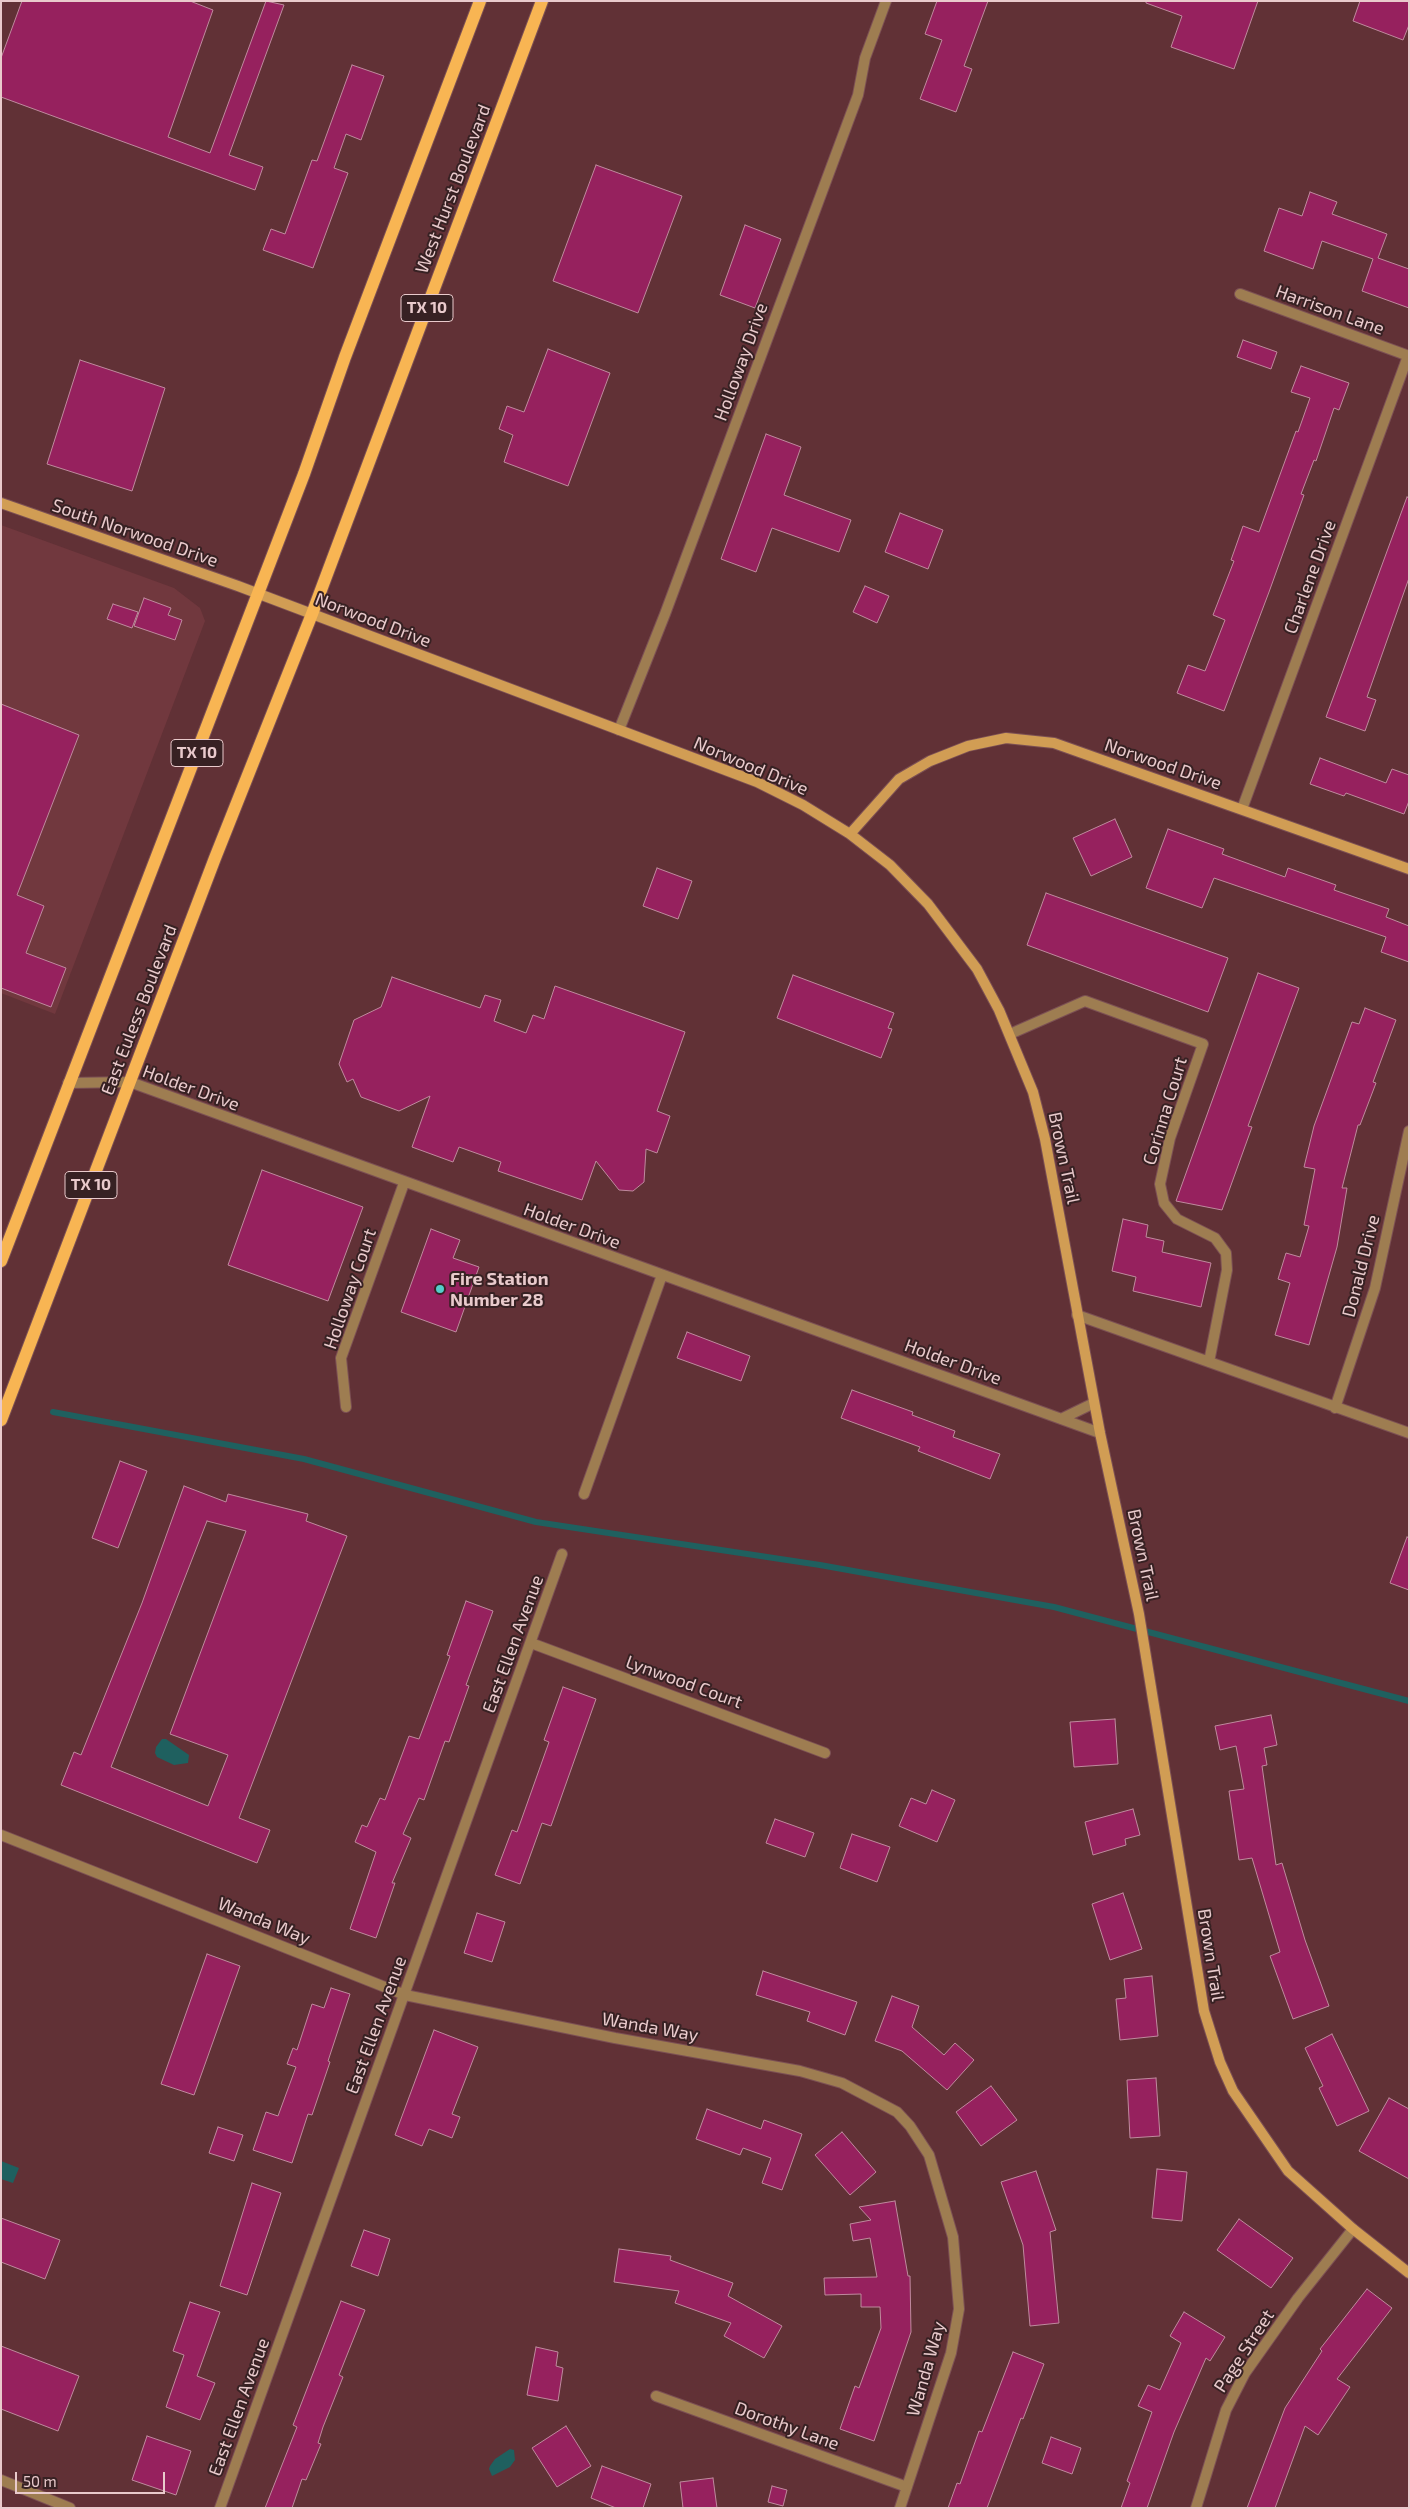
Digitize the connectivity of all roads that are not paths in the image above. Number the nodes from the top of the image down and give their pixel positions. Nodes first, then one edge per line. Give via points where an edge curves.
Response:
1 (480, 1) edge
2 (542, 1) edge
3 (886, 1) edge
4 (1240, 294) dead end
5 (1409, 356) edge
6 (1, 502) edge
7 (259, 594) junction
8 (312, 614) junction
9 (618, 730) junction
10 (1242, 809) junction
11 (850, 834) junction
12 (1409, 869) edge
13 (1010, 1034) junction
14 (130, 1082) junction
15 (68, 1083) junction
16 (1409, 1131) edge
17 (1406, 1154) edge
18 (404, 1183) junction
19 (1, 1261) edge
20 (662, 1275) junction
21 (1077, 1315) junction
22 (1209, 1362) junction
23 (1094, 1404) junction
24 (346, 1408) dead end
25 (1335, 1408) junction
26 (1061, 1418) junction
27 (1, 1420) edge
28 (1100, 1433) junction
29 (1409, 1433) edge
30 (584, 1494) dead end
31 (562, 1554) dead end
32 (531, 1643) junction
33 (825, 1752) dead end
34 (1, 1835) edge
35 (404, 1994) junction
36 (1352, 2229) junction
37 (1409, 2273) edge
38 (656, 2396) dead end
39 (1, 2480) edge
40 (907, 2486) junction
41 (70, 2508) edge
42 (220, 2508) edge
43 (900, 2508) edge
44 (1196, 2508) edge

1 - 7 main road, TX 10
2 - 8 main road, West Hurst Boulevard / TX 10
3 - 9 street, Holloway Drive via 865,58 858,95 668,606
4 - 5 street, Harrison Lane
5 - 10 street, Charlene Drive
6 - 7 main road, South Norwood Drive
7 - 8 main road, Norwood Drive
7 - 15 main road, TX 10
8 - 9 main road, Norwood Drive
8 - 14 main road, East Euless Boulevard / TX 10
9 - 11 main road, Norwood Drive via 757,782
10 - 11 main road, Norwood Drive via 1054,743 1006,738 968,746 930,761 899,779
10 - 12 main road, Norwood Drive
11 - 13 main road, Brown Trail via 890,865 928,904 977,969
13 - 21 main road, Brown Trail via 1033,1092 1045,1140
13 - 22 street, Corinna Court via 1085,1001 1203,1044 1170,1138 1160,1184 1164,1203 1177,1219 1215,1238 1226,1253 1228,1270
14 - 15 street, Holder Drive
14 - 18 street, Holder Drive
14 - 27 main road, East Euless Boulevard / TX 10
15 - 19 main road, TX 10
16 - 17 street, Donald Drive
17 - 25 street, Donald Drive via 1375,1288
18 - 20 street, Holder Drive
18 - 24 street, Holloway Court via 341,1358
20 - 26 street, Holder Drive
20 - 30 street
21 - 22 street
21 - 23 main road, Brown Trail
22 - 25 street
23 - 26 street
23 - 28 main road, Brown Trail
25 - 29 street
26 - 28 street, Holder Drive
28 - 36 main road, Brown Trail via 1139,1614 1204,2011 1220,2062 1233,2091 1288,2171
31 - 32 street, East Ellen Avenue
32 - 33 street, Lynwood Court
32 - 35 street, East Ellen Avenue
34 - 35 street, Wanda Way
35 - 40 street, Wanda Way via 614,2038 800,2071 842,2083 897,2112 929,2155 953,2237 960,2309 951,2353
35 - 42 street, East Ellen Avenue
36 - 37 main road, Brown Trail
36 - 44 street, Page Street via 1245,2373 1226,2410
38 - 40 street, Dorothy Lane
39 - 41 street
40 - 43 street, Wanda Way

